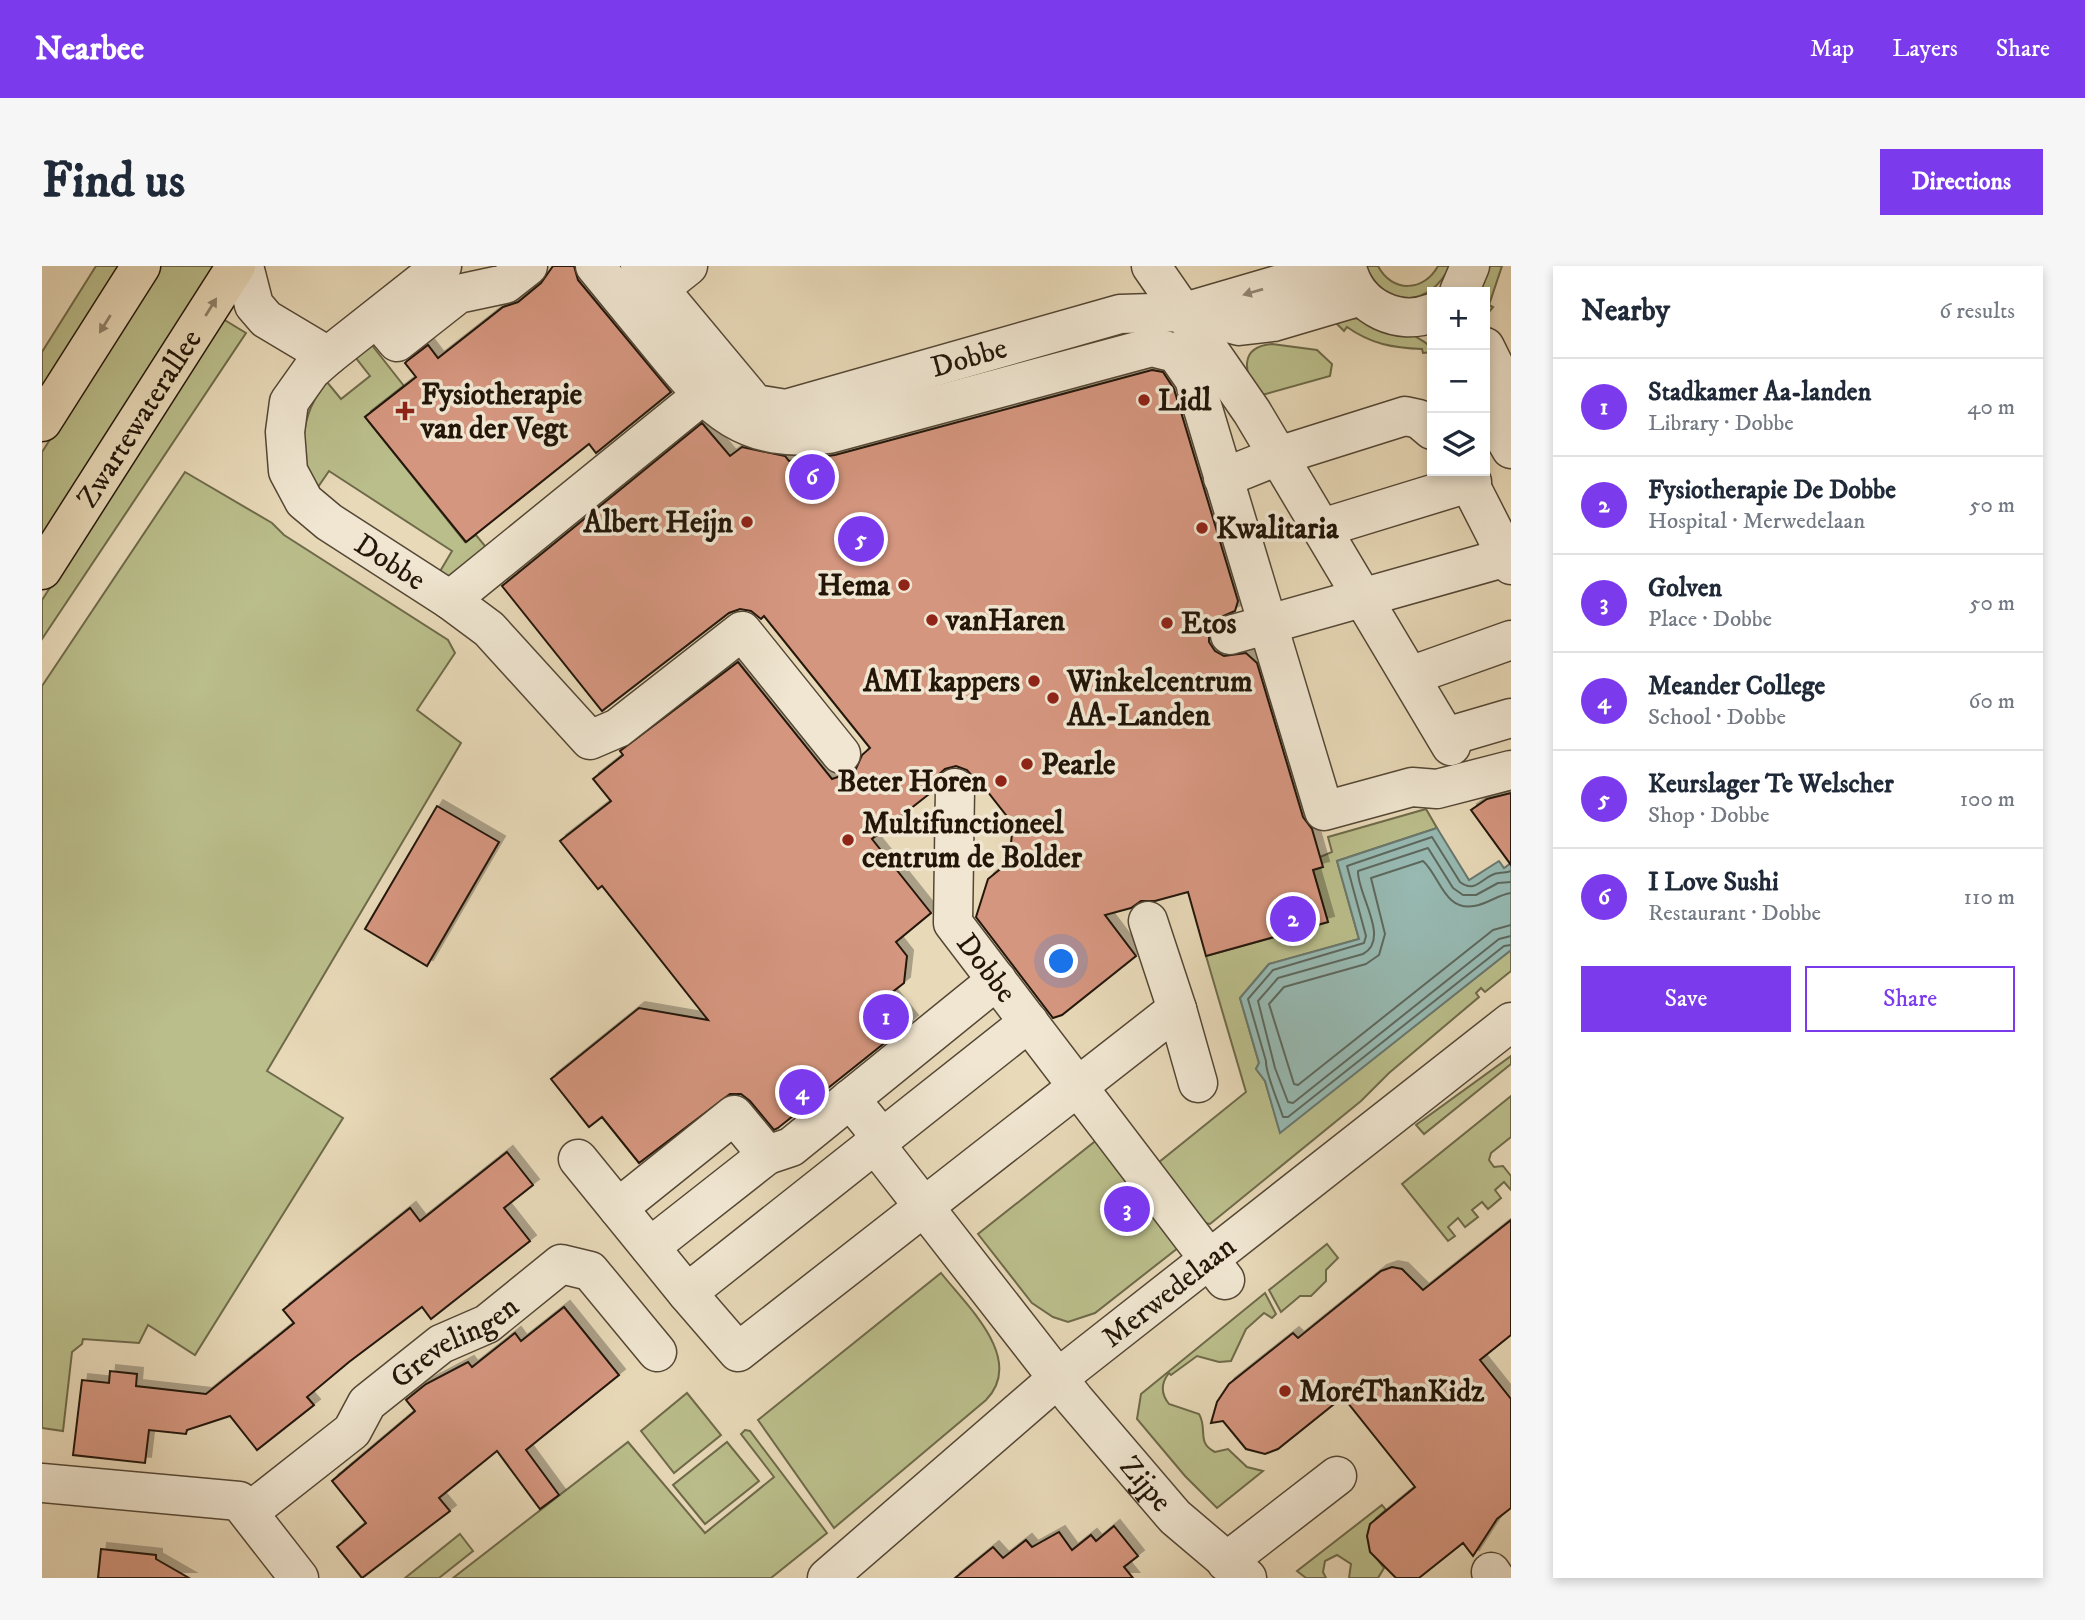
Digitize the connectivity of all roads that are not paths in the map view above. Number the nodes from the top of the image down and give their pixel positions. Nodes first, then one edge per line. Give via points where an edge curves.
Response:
1 (141, 266) edge
2 (236, 266) edge
3 (244, 266) edge
4 (442, 266) edge
5 (527, 266) edge
6 (595, 266) edge
7 (688, 266) edge
8 (1152, 266) edge
9 (1471, 266) edge
10 (1350, 276) edge
11 (649, 278) edge
12 (1461, 287) edge
13 (1185, 312) junction
14 (1427, 317) edge
15 (377, 318) junction
16 (1164, 348) junction
17 (1486, 350) edge
18 (328, 356) junction
19 (715, 385) junction
20 (1511, 400) edge
21 (1490, 413) edge
22 (42, 422) edge
23 (760, 424) junction
24 (1427, 426) edge
25 (1511, 449) edge
26 (1279, 456) junction
27 (1468, 477) edge
28 (1223, 478) junction
29 (1322, 528) junction
30 (1509, 561) edge
31 (42, 570) edge
32 (1362, 596) junction
33 (450, 600) junction
34 (1266, 624) junction
35 (1230, 635) dead end
36 (1511, 640) edge
37 (1410, 676) junction
38 (1511, 718) edge
39 (841, 754) dead end
40 (1511, 770) edge
41 (955, 788) dead end
42 (1148, 921) dead end
43 (997, 981) junction
44 (1177, 1009) junction
45 (1511, 1022) edge
46 (939, 1027) junction
47 (1015, 1033) junction
48 (1511, 1046) edge
49 (972, 1067) junction
50 (1198, 1083) dead end
51 (1077, 1086) junction
52 (850, 1099) junction
53 (874, 1144) junction
54 (767, 1158) junction
55 (578, 1159) dead end
56 (823, 1185) junction
57 (926, 1206) junction
58 (618, 1208) junction
59 (650, 1247) junction
60 (1218, 1269) junction
61 (687, 1293) junction
62 (657, 1352) dead end
63 (1066, 1389) junction
64 (1336, 1476) dead end
65 (42, 1483) edge
66 (249, 1512) junction
67 (1236, 1570) edge
68 (835, 1575) edge
69 (299, 1578) edge

1 -> 22 main road
31 -> 2 main road, Zwartewaterallee
3 - 18 street via 254,304 266,319
4 - 15 street, Dobbe
5 - 15 street via 505,284 458,294 397,342
6 - 19 street
7 - 11 street
8 - 13 street
9 - 12 street
10 - 13 street, Dobbe
10 - 14 street via 1380,311
11 - 19 street
13 - 16 street via 1167,332
13 - 23 street, Dobbe via 1120,314 786,409
13 - 26 street
15 - 18 street, Dobbe
16 - 23 street via 1152,347 829,434 804,437
16 - 28 street via 1176,353 1194,379
17 - 20 street
18 - 33 street, Dobbe via 289,402 285,432 288,471 304,501 329,522
19 - 23 street
19 - 33 street
21 - 25 street
24 - 26 street via 1405,415
26 - 28 street
26 - 29 street
27 - 29 street
27 - 30 street
28 - 34 street
29 - 32 street
30 - 32 street
32 - 34 street
32 - 37 street
33 - 39 street, Dobbe via 489,629 590,740 618,728 742,631
34 - 35 street
34 - 40 street via 1324,811 1412,787 1437,789
36 - 37 street
37 - 38 street via 1449,742
41 - 43 street, Dobbe via 953,923
42 - 44 street
43 - 46 street
43 - 47 street, Dobbe
44 - 50 street
44 - 51 street
45 - 60 street, Merwedelaan
46 - 49 street
46 - 52 street
47 - 49 street, Dobbe
47 - 51 street, Dobbe
48 - 60 street, Merwedelaan
49 - 53 street, Dobbe
51 - 57 street
51 - 60 street, Dobbe
52 - 53 street via 873,1127
52 - 54 street
53 - 56 street, Dobbe
53 - 57 street
54 - 56 street
54 - 58 street via 734,1115
54 - 59 street
55 - 58 street
56 - 61 street, Dobbe
57 - 61 street via 738,1352
57 - 63 street
58 - 59 street
59 - 61 street
60 - 63 street, Merwedelaan
62 - 66 street, Grevelingen via 590,1271 561,1264 487,1324 441,1344 368,1403 352,1431
63 - 67 street, Zijpe via 1175,1517
63 - 68 street, Merwedelaan
64 - 67 street
65 - 66 street via 239,1501
66 - 69 street

